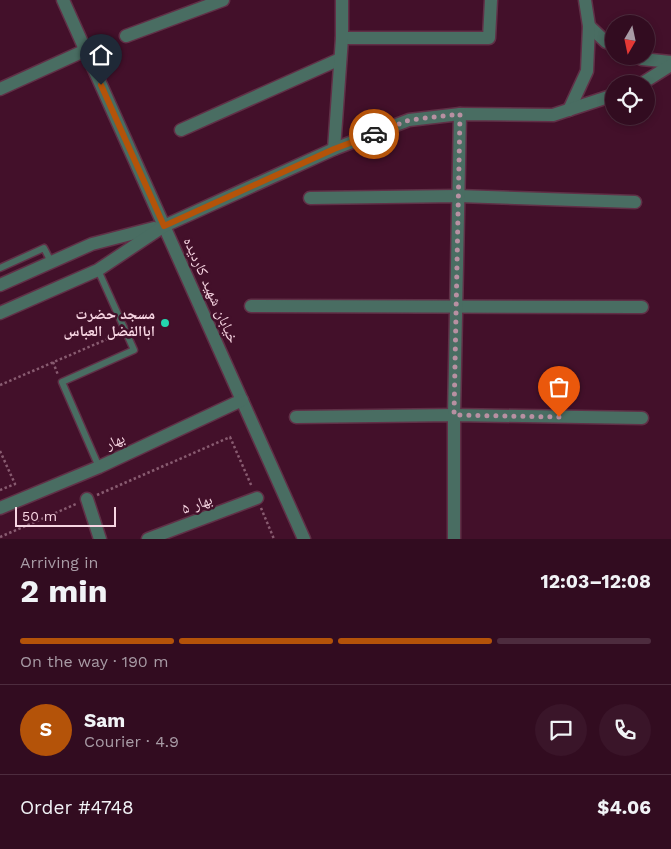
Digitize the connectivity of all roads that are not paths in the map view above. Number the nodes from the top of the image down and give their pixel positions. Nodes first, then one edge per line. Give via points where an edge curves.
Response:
1 (63, 0) edge
2 (223, 0) edge
3 (342, 0) edge
4 (491, 0) edge
5 (585, 0) edge
6 (589, 26) junction
7 (126, 36) dead end
8 (342, 38) junction
9 (605, 41) edge
10 (86, 50) junction
11 (340, 59) junction
12 (655, 61) edge
13 (671, 64) edge
14 (654, 75) edge
15 (0, 89) edge
16 (605, 98) edge
17 (569, 110) junction
18 (460, 114) junction
19 (181, 130) dead end
20 (334, 149) junction
21 (458, 196) junction
22 (310, 198) dead end
23 (635, 202) dead end
24 (164, 226) junction
25 (51, 262) junction
26 (0, 268) edge
27 (98, 270) junction
28 (0, 285) edge
29 (251, 306) dead end
30 (457, 306) junction
31 (642, 307) dead end
32 (0, 313) edge
33 (242, 400) junction
34 (454, 415) junction
35 (296, 417) dead end
36 (642, 418) dead end
37 (99, 467) junction
38 (256, 498) road end
39 (88, 499) road end
40 (0, 508) edge
41 (100, 539) edge
42 (148, 539) edge
43 (304, 539) edge
44 (454, 539) edge

1 - 10 street, خیابان شهید کاردیده
2 - 7 street
3 - 8 street
4 - 8 street via 489,38
5 - 6 street
6 - 9 street
6 - 17 street via 586,71
8 - 11 street
10 - 15 street
10 - 24 street, خیابان شهید کاردیده
11 - 19 street
11 - 20 street
12 - 13 street
13 - 14 street
16 - 17 street
17 - 18 street via 553,115
18 - 20 street via 409,120
18 - 21 street
20 - 24 street
21 - 22 street
21 - 23 street
21 - 30 street
24 - 25 street via 92,244
24 - 27 street
24 - 33 street, خیابان شهید کاردیده
25 - 26 lane via 44,248
25 - 28 street
27 - 32 street
27 - 37 lane via 134,350 62,382
29 - 30 street
30 - 31 street
30 - 34 street
33 - 37 street, بهار
33 - 43 street, خیابان شهید کاردیده
34 - 35 street
34 - 36 street
34 - 44 street
37 - 40 street, بهار
38 - 42 street, بهار ۵
39 - 41 street

